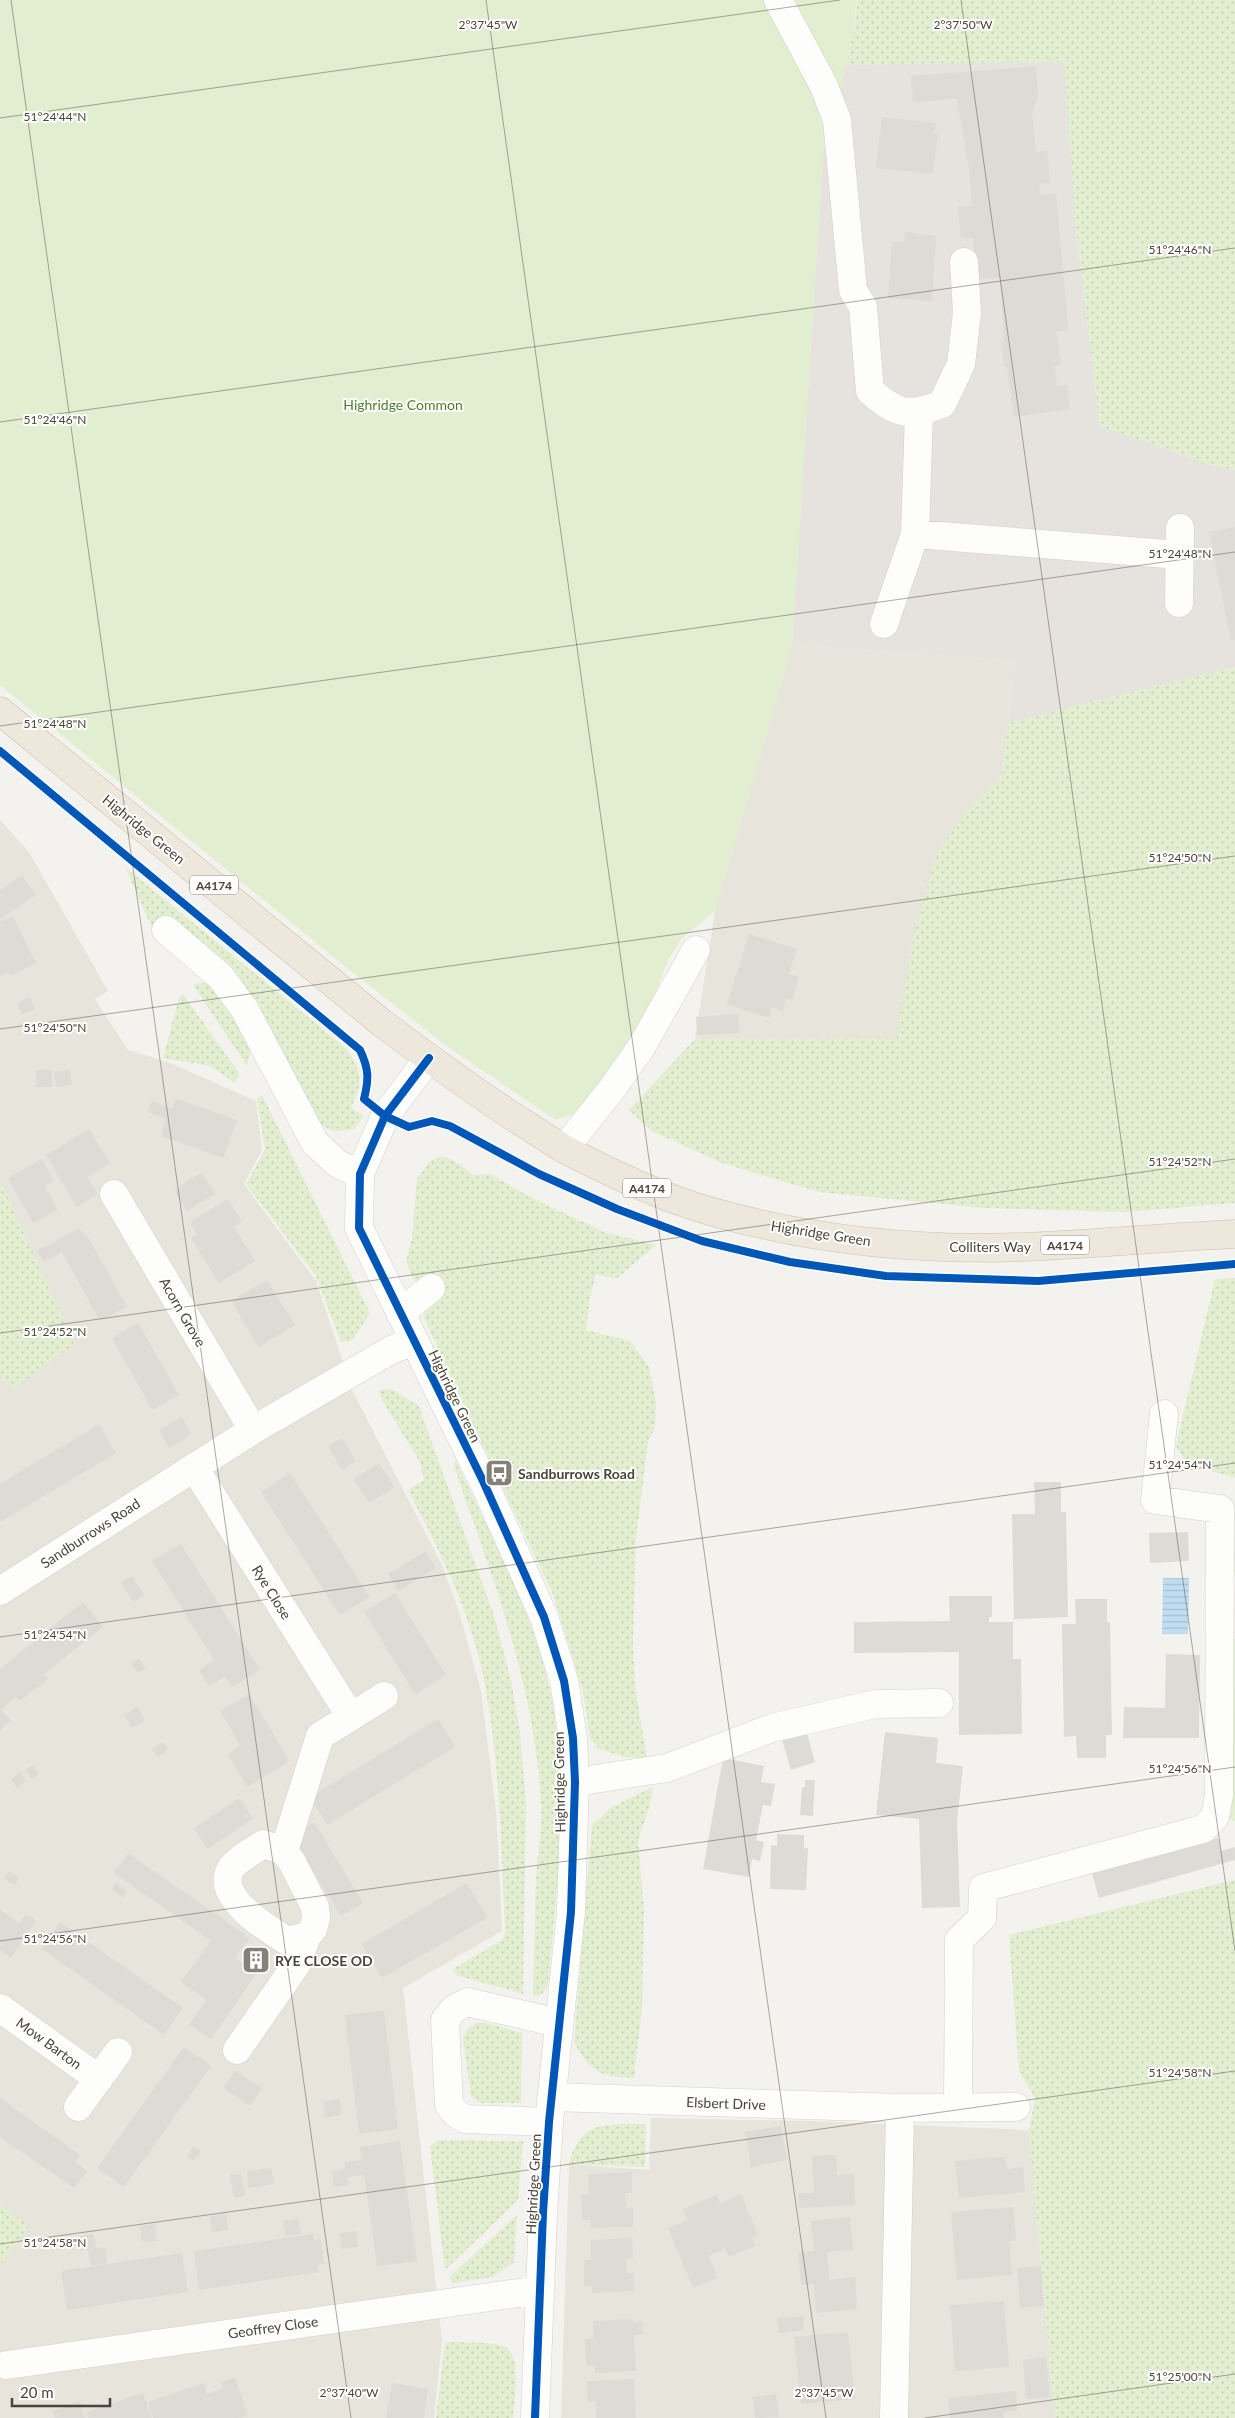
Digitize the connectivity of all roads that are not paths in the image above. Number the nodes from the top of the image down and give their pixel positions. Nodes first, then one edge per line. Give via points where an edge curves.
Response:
1 (778, 0) edge
2 (964, 262) dead end
3 (918, 413) junction
4 (915, 534) junction
5 (1180, 603) dead end
6 (884, 624) dead end
7 (0, 711) edge
8 (166, 930) dead end
9 (696, 950) dead end
10 (429, 1058) junction
11 (564, 1149) junction
12 (360, 1174) junction
13 (114, 1194) dead end
14 (1235, 1234) edge
15 (894, 1244) joint
16 (431, 1288) dead end
17 (400, 1313) junction
18 (414, 1341) junction
19 (1164, 1414) dead end
20 (253, 1430) junction
21 (194, 1467) junction
22 (0, 1591) edge
23 (384, 1696) dead end
24 (939, 1703) dead end
25 (351, 1716) junction
26 (574, 1782) junction
27 (284, 1851) junction
28 (307, 1936) junction
29 (0, 2008) edge
30 (559, 2023) junction
31 (237, 2050) dead end
32 (118, 2052) dead end
33 (99, 2079) junction
34 (78, 2108) dead end
35 (900, 2108) junction
36 (958, 2108) junction
37 (1016, 2108) dead end
38 (550, 2110) junction
39 (540, 2290) junction
40 (7, 2365) dead end
41 (535, 2418) edge
42 (894, 2418) edge

1 - 3 street via 824,86 837,120 853,290 862,307 870,392 890,408
2 - 3 street via 967,313 960,364 942,404
3 - 4 street
4 - 5 street via 1180,542
4 - 6 street
7 - 10 highway, Highridge Green / A4174
8 - 12 street via 221,977 245,1010 315,1143 338,1164
9 - 11 street via 642,1046
10 - 11 highway, Highridge Green / A4174
10 - 12 street, Highridge Green via 385,1116
11 - 15 highway, Highridge Green / A4174 via 629,1180 711,1212 795,1232
12 - 17 street, Highridge Green via 359,1228
13 - 20 street, Acorn Grove
14 - 15 highway, Colliters Way / A4174 via 1042,1246
16 - 17 street
17 - 18 street, Highridge Green
18 - 20 street, Sandburrows Road via 391,1350
18 - 26 street, Highridge Green via 483,1481 544,1617 564,1681 573,1738
19 - 36 street via 1155,1500 1220,1509 1219,1795 1215,1817 1203,1829 983,1888 982,1918 959,1940
20 - 21 street, Sandburrows Road
21 - 22 street, Sandburrows Road
21 - 25 street, Rye Close
23 - 25 street
24 - 26 street via 875,1704 772,1728 666,1768
25 - 27 street via 320,1736
26 - 30 street, Highridge Green via 571,1912
27 - 28 street via 315,1907 315,1923
27 - 28 street via 264,1844 231,1868 228,1884 234,1898 258,1923 287,1941
28 - 31 street via 296,1965
29 - 33 street, Mow Barton
30 - 38 street, Highridge Green
30 - 38 street, Elsbert Drive via 466,2002 445,2020 449,2105 456,2114 464,2119
32 - 33 street
33 - 34 street
35 - 36 street, Elsbert Drive
35 - 38 street, Elsbert Drive
35 - 42 street
36 - 37 street, Elsbert Drive
38 - 39 street, Highridge Green
39 - 40 street, Geoffrey Close
39 - 41 street, Highridge Green

